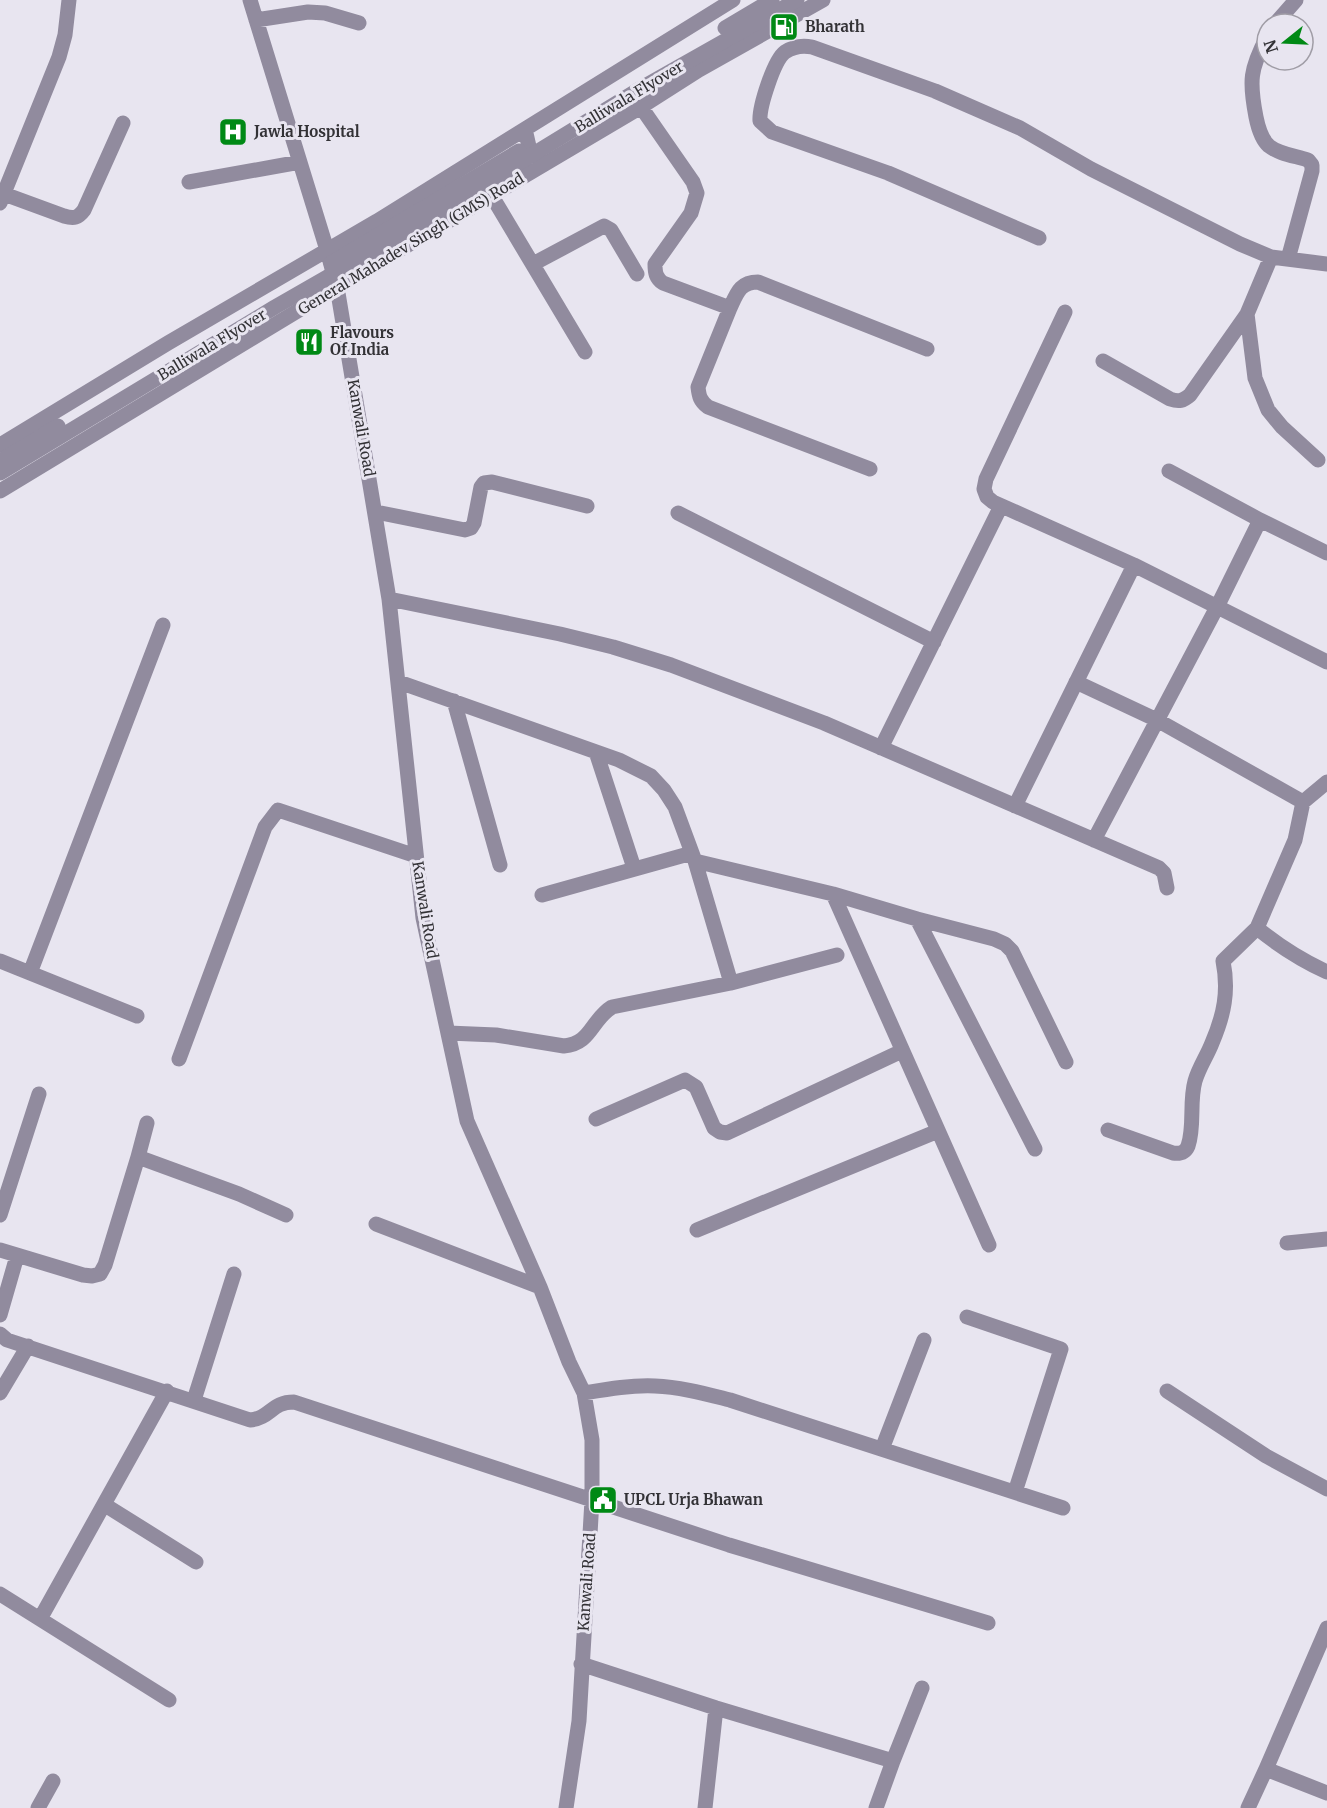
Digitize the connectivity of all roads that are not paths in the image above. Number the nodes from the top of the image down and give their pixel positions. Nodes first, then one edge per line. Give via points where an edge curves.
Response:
1 (69, 0) edge
2 (250, 0) edge
3 (733, 0) edge
4 (772, 0) edge
5 (797, 0) edge
6 (823, 0) edge
7 (1296, 0) edge
8 (1286, 12) edge
9 (256, 20) junction
10 (359, 23) dead end
11 (1255, 64) edge
12 (641, 107) junction
13 (123, 123) dead end
14 (525, 129) junction
15 (300, 162) junction
16 (469, 164) junction
17 (545, 165) junction
18 (189, 182) dead end
19 (493, 195) junction
20 (2, 199) edge
21 (1039, 238) dead end
22 (327, 250) junction
23 (1271, 257) junction
24 (1288, 259) junction
25 (533, 264) junction
26 (1327, 264) edge
27 (637, 274) dead end
28 (337, 286) junction
29 (231, 306) junction
30 (730, 308) junction
31 (1065, 312) dead end
32 (1247, 314) junction
33 (251, 340) junction
34 (164, 346) junction
35 (927, 349) dead end
36 (585, 352) dead end
37 (1103, 361) dead end
38 (184, 380) junction
39 (0, 445) edge
40 (1318, 460) dead end
41 (0, 461) edge
42 (870, 469) dead end
43 (1169, 471) dead end
44 (0, 473) edge
45 (0, 491) edge
46 (587, 506) dead end
47 (1001, 506) junction
48 (375, 512) junction
49 (678, 513) dead end
50 (1260, 520) junction
51 (1327, 553) edge
52 (1134, 565) junction
53 (389, 599) junction
54 (1217, 607) junction
55 (164, 626) dead end
56 (934, 642) junction
57 (1327, 662) edge
58 (399, 682) junction
59 (1076, 682) junction
60 (454, 701) junction
61 (1157, 720) junction
62 (881, 748) junction
63 (596, 752) junction
64 (1327, 782) edge
65 (1303, 802) junction
66 (1015, 806) junction
67 (1094, 840) junction
68 (416, 856) junction
69 (694, 857) junction
70 (500, 865) dead end
71 (634, 868) junction
72 (1167, 888) dead end
73 (833, 894) junction
74 (542, 895) dead end
75 (917, 919) junction
76 (1257, 928) junction
77 (837, 955) dead end
78 (0, 961) edge
79 (1327, 972) edge
80 (30, 973) junction
81 (731, 982) junction
82 (137, 1016) dead end
83 (448, 1033) junction
84 (902, 1051) junction
85 (179, 1059) dead end
86 (1066, 1062) dead end
87 (39, 1094) dead end
88 (596, 1119) dead end
89 (147, 1123) dead end
90 (1108, 1130) dead end
91 (938, 1131) junction
92 (1035, 1149) dead end
93 (138, 1158) junction
94 (0, 1215) edge
95 (286, 1215) dead end
96 (376, 1224) dead end
97 (697, 1230) dead end
98 (1327, 1239) edge
99 (1287, 1243) dead end
100 (989, 1245) dead end
101 (0, 1250) edge
102 (17, 1256) junction
103 (234, 1274) dead end
104 (540, 1287) junction
105 (0, 1315) edge
106 (967, 1317) dead end
107 (0, 1334) edge
108 (924, 1340) dead end
109 (28, 1346) junction
110 (167, 1391) junction
111 (1167, 1391) dead end
112 (0, 1393) edge
113 (584, 1393) junction
114 (194, 1400) junction
115 (882, 1449) junction
116 (1327, 1489) edge
117 (1015, 1492) junction
118 (592, 1500) junction
119 (105, 1505) junction
120 (1063, 1508) dead end
121 (196, 1562) dead end
122 (0, 1594) edge
123 (40, 1619) junction
124 (988, 1623) dead end
125 (1327, 1628) edge
126 (581, 1664) junction
127 (922, 1688) dead end
128 (170, 1700) dead end
129 (716, 1708) junction
130 (893, 1761) junction
131 (1266, 1769) junction
132 (53, 1781) dead end
133 (1327, 1793) edge
134 (38, 1808) edge
135 (566, 1808) edge
136 (705, 1808) edge
137 (876, 1808) edge
138 (1248, 1808) edge

1 - 20 street via 58,57
2 - 9 street, Kanwali Road
3 - 14 street
4 - 41 street, Balliwala Flyover, bridge
5 - 44 street, Balliwala Flyover, bridge via 654,81
6 - 12 street, General Mahadev Singh (GMS) Road
7 - 8 street
9 - 10 street via 308,12
9 - 15 street, Kanwali Road
11 - 24 street via 1251,90 1257,125 1268,145 1312,165
12 - 17 street, General Mahadev Singh (GMS) Road
12 - 30 street via 697,193 691,213 655,264 658,279
13 - 20 street via 79,217 72,219
14 - 16 street
14 - 17 street via 530,151
15 - 18 street
15 - 22 street, Kanwali Road
16 - 19 street
16 - 22 street
17 - 19 street, General Mahadev Singh (GMS) Road
19 - 25 street
19 - 28 street, General Mahadev Singh (GMS) Road
21 - 23 street via 888,173 772,132 760,121 760,111 778,60 794,47 812,46 936,91 1020,128 1101,174
22 - 28 street, Kanwali Road
22 - 29 street
23 - 24 street
23 - 32 street
24 - 26 street
25 - 27 street via 604,226
25 - 36 street
28 - 33 street, General Mahadev Singh (GMS) Road
28 - 48 street, Kanwali Road
29 - 33 street
29 - 34 street
30 - 35 street via 742,285 758,282
30 - 42 street via 698,387 703,403
31 - 47 street via 986,478 987,497
32 - 37 street via 1190,395 1178,402
32 - 40 street via 1255,378 1268,410
33 - 38 street, General Mahadev Singh (GMS) Road
34 - 38 street
34 - 39 street
38 - 45 street, General Mahadev Singh (GMS) Road
43 - 50 street
46 - 48 street via 492,482 481,487 474,523 465,530
47 - 52 street
47 - 56 street
48 - 53 street, Kanwali Road
49 - 56 street
50 - 51 street
50 - 54 street
52 - 54 street
52 - 59 street
53 - 58 street, Kanwali Road
53 - 62 street via 613,647 671,665
54 - 57 street
54 - 61 street
55 - 80 street
56 - 62 street
58 - 60 street
58 - 68 street, Kanwali Road
59 - 61 street
59 - 66 street
60 - 63 street
60 - 70 street
61 - 65 street
61 - 67 street
62 - 66 street
63 - 69 street via 651,776 675,807
63 - 71 street
64 - 65 street
65 - 76 street via 1295,840
66 - 67 street
67 - 72 street via 1159,868
68 - 83 street, Kanwali Road via 423,918
68 - 85 street via 278,810 265,826
69 - 71 street
69 - 73 street
69 - 81 street
71 - 74 street
73 - 75 street
73 - 84 street
75 - 86 street via 1005,944 1012,951
75 - 92 street
76 - 79 street via 1307,963
76 - 90 street via 1223,961 1227,992 1213,1042 1194,1083 1185,1152 1173,1153
77 - 81 street
78 - 80 street
80 - 82 street
81 - 83 street via 612,1006 582,1041 573,1045
83 - 104 street, Kanwali Road via 466,1121
84 - 88 street via 727,1133 714,1128 696,1087 685,1080
84 - 91 street
87 - 94 street
89 - 93 street
91 - 97 street
91 - 100 street
93 - 95 street
93 - 102 street via 100,1274 83,1275
96 - 104 street
98 - 99 street
101 - 102 street
102 - 105 street
103 - 114 street
104 - 113 street, Kanwali Road
106 - 117 street via 1061,1349
107 - 109 street
108 - 115 street
109 - 110 street
109 - 112 street
110 - 114 street
110 - 119 street
111 - 116 street via 1266,1456
113 - 115 street via 657,1386 695,1391
113 - 118 street, Kanwali Road via 592,1440
114 - 118 street via 250,1420 259,1419 283,1402 294,1402
115 - 117 street
117 - 120 street
118 - 124 street
118 - 126 street, Kanwali Road
119 - 121 street
119 - 123 street
122 - 123 street
123 - 128 street
125 - 131 street
126 - 129 street
126 - 135 street, Kanwali Road via 579,1721
127 - 130 street
129 - 130 street
129 - 136 street
130 - 137 street
131 - 133 street
131 - 138 street
132 - 134 street

